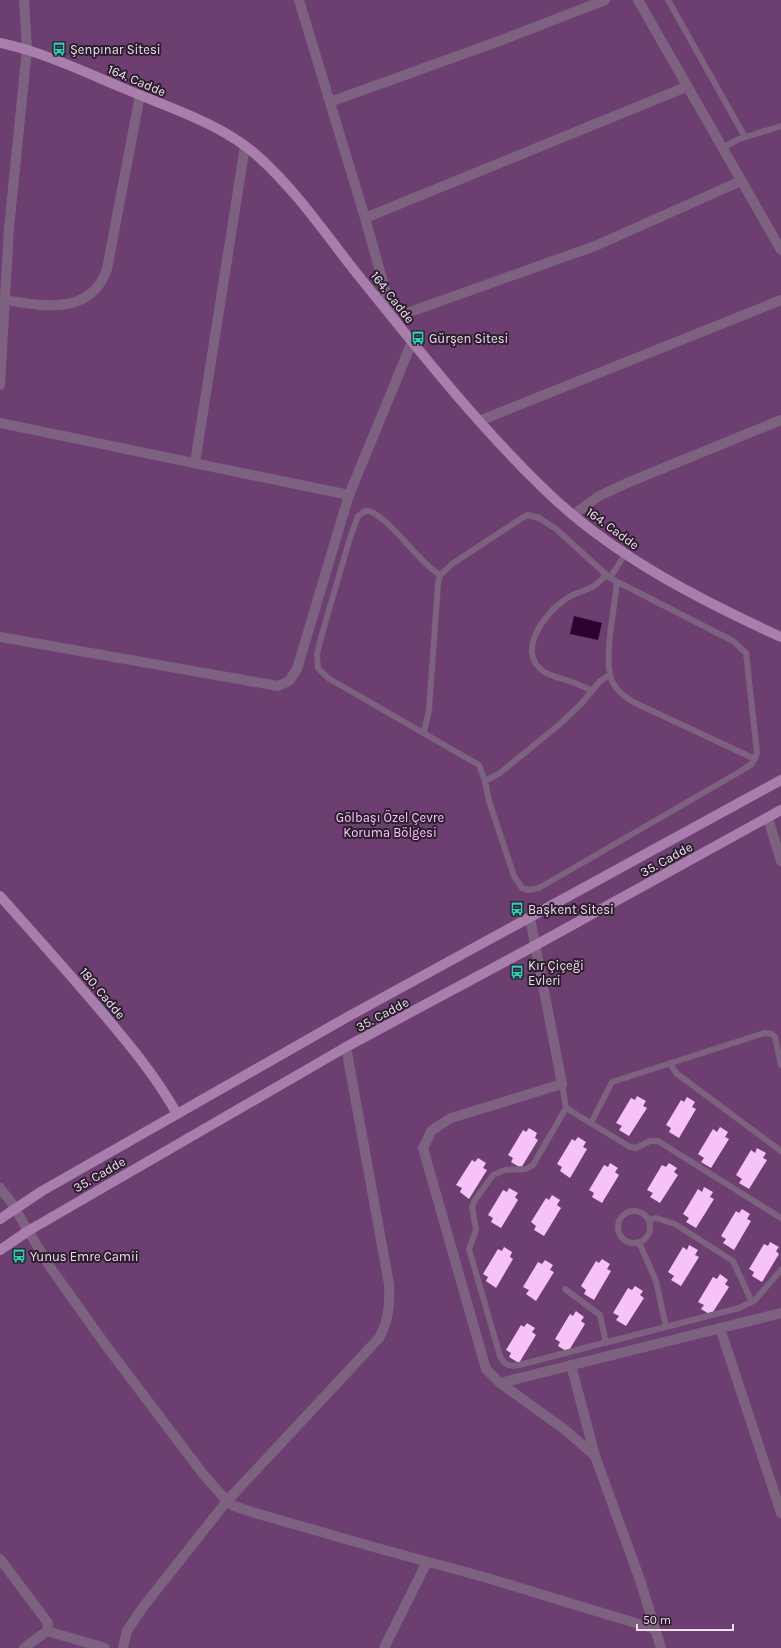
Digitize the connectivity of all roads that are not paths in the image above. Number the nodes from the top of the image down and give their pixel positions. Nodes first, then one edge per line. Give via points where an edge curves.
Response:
1 (24, 0) edge
2 (298, 0) edge
3 (604, 0) edge
4 (638, 0) edge
5 (668, 0) edge
6 (0, 43) edge
7 (27, 49) junction
8 (686, 87) junction
9 (140, 95) junction
10 (330, 102) junction
11 (781, 126) edge
12 (746, 137) junction
13 (245, 146) junction
14 (722, 148) junction
15 (741, 181) junction
16 (365, 218) junction
17 (5, 228) edge
18 (781, 250) edge
19 (5, 300) junction
20 (781, 300) edge
21 (393, 318) junction
22 (412, 342) junction
23 (0, 385) edge
24 (781, 420) edge
25 (479, 421) junction
26 (0, 423) edge
27 (195, 463) junction
28 (349, 495) junction
29 (573, 515) junction
30 (625, 554) junction
31 (440, 575) junction
32 (608, 576) junction
33 (617, 582) junction
34 (0, 637) edge
35 (781, 637) edge
36 (610, 675) junction
37 (591, 690) junction
38 (424, 732) junction
39 (756, 759) junction
40 (781, 780) edge
41 (486, 781) junction
42 (781, 810) edge
43 (768, 818) junction
44 (781, 861) edge
45 (0, 896) edge
46 (530, 918) junction
47 (536, 945) junction
48 (346, 1047) junction
49 (670, 1063) junction
50 (781, 1065) edge
51 (562, 1084) junction
52 (566, 1108) junction
53 (177, 1114) junction
54 (591, 1123) junction
55 (781, 1151) edge
56 (0, 1188) edge
57 (15, 1209) junction
58 (781, 1218) edge
59 (0, 1219) edge
60 (649, 1220) junction
61 (28, 1231) junction
62 (639, 1242) junction
63 (0, 1250) edge
64 (781, 1270) edge
65 (565, 1289) dead end
66 (752, 1302) junction
67 (781, 1313) edge
68 (666, 1327) junction
69 (720, 1328) junction
70 (606, 1343) junction
71 (571, 1365) junction
72 (500, 1383) junction
73 (595, 1456) junction
74 (227, 1501) junction
75 (781, 1513) edge
76 (0, 1559) edge
77 (427, 1562) junction
78 (655, 1628) junction
79 (47, 1631) junction
80 (24, 1648) edge
81 (105, 1648) edge
82 (123, 1648) edge
83 (384, 1648) edge
84 (661, 1648) edge

1 - 7 street
2 - 10 street
3 - 10 street
4 - 8 street
5 - 12 lane
6 - 7 street, 164. Cadde
7 - 9 street, 164. Cadde
7 - 17 street
8 - 14 street
8 - 16 street
9 - 13 street, 164. Cadde via 223,132
9 - 19 street via 104,279 83,299 59,306 47,307
10 - 16 street
11 - 12 lane
12 - 14 lane
13 - 21 street, 164. Cadde via 270,168 299,200
13 - 27 street
14 - 15 street
15 - 18 street
15 - 21 street via 595,246
16 - 21 street
17 - 19 street
19 - 23 street
20 - 25 street
21 - 22 street, 164. Cadde
22 - 25 street, 164. Cadde
22 - 28 street
24 - 29 street via 627,483 599,496
25 - 29 street, 164. Cadde via 544,489
26 - 27 street
27 - 28 street
28 - 34 street via 297,669 286,684 278,686
29 - 30 street, 164. Cadde
30 - 32 lane
30 - 35 street, 164. Cadde via 711,604
31 - 32 lane via 452,564 528,515 539,518 556,529
31 - 38 lane via 429,710
31 - 38 lane via 381,519 369,511 362,514 355,521 317,654 318,668 328,678
32 - 33 lane
32 - 37 lane via 596,586 570,596 556,607 546,618 531,646 534,662 547,674
33 - 36 lane via 608,665
33 - 39 lane via 734,642 746,652 758,746
36 - 37 lane
36 - 39 lane via 617,689 633,702
37 - 41 lane via 560,724 500,773
38 - 41 lane via 479,765
39 - 41 lane via 734,775 534,890 522,888 514,876 489,801
40 - 46 street, 35. Cadde
42 - 43 street, 35. Cadde
43 - 44 street
43 - 47 street, 35. Cadde
45 - 53 street, 180. Cadde via 132,1048
46 - 47 street
46 - 53 street, 35. Cadde via 351,1015
47 - 48 street, 35. Cadde
47 - 51 street
48 - 61 street, 35. Cadde
48 - 74 street via 389,1284 388,1318 379,1338
49 - 50 lane via 768,1033 778,1042
49 - 54 lane via 610,1083
49 - 55 lane via 676,1073
51 - 52 lane
51 - 72 street via 451,1118 432,1130 423,1148 483,1361 486,1369
52 - 54 lane
52 - 70 lane via 533,1165 526,1169 498,1172 483,1188 473,1204 476,1230 469,1249 500,1356 506,1365 519,1365
53 - 57 street, 35. Cadde
54 - 58 lane via 630,1147 636,1148 650,1141 658,1141
56 - 57 street
57 - 59 street, 35. Cadde
57 - 61 street
60 - 62 lane via 649,1233
60 - 62 lane via 645,1215 633,1211 626,1213 619,1223 619,1230 626,1240
60 - 66 lane via 656,1218 675,1224 733,1261
61 - 63 street, 35. Cadde
61 - 74 street via 107,1347 203,1474
62 - 68 lane via 656,1281
64 - 66 lane
65 - 70 lane via 600,1315
66 - 68 lane via 739,1308
67 - 69 street
68 - 70 lane
69 - 71 street
69 - 75 street
71 - 72 street
71 - 73 street
72 - 73 street
73 - 78 street
74 - 77 street via 255,1513
74 - 82 street via 143,1607 127,1631
76 - 79 street via 48,1623
77 - 78 street
77 - 83 street
78 - 84 street
79 - 80 street
79 - 81 street

